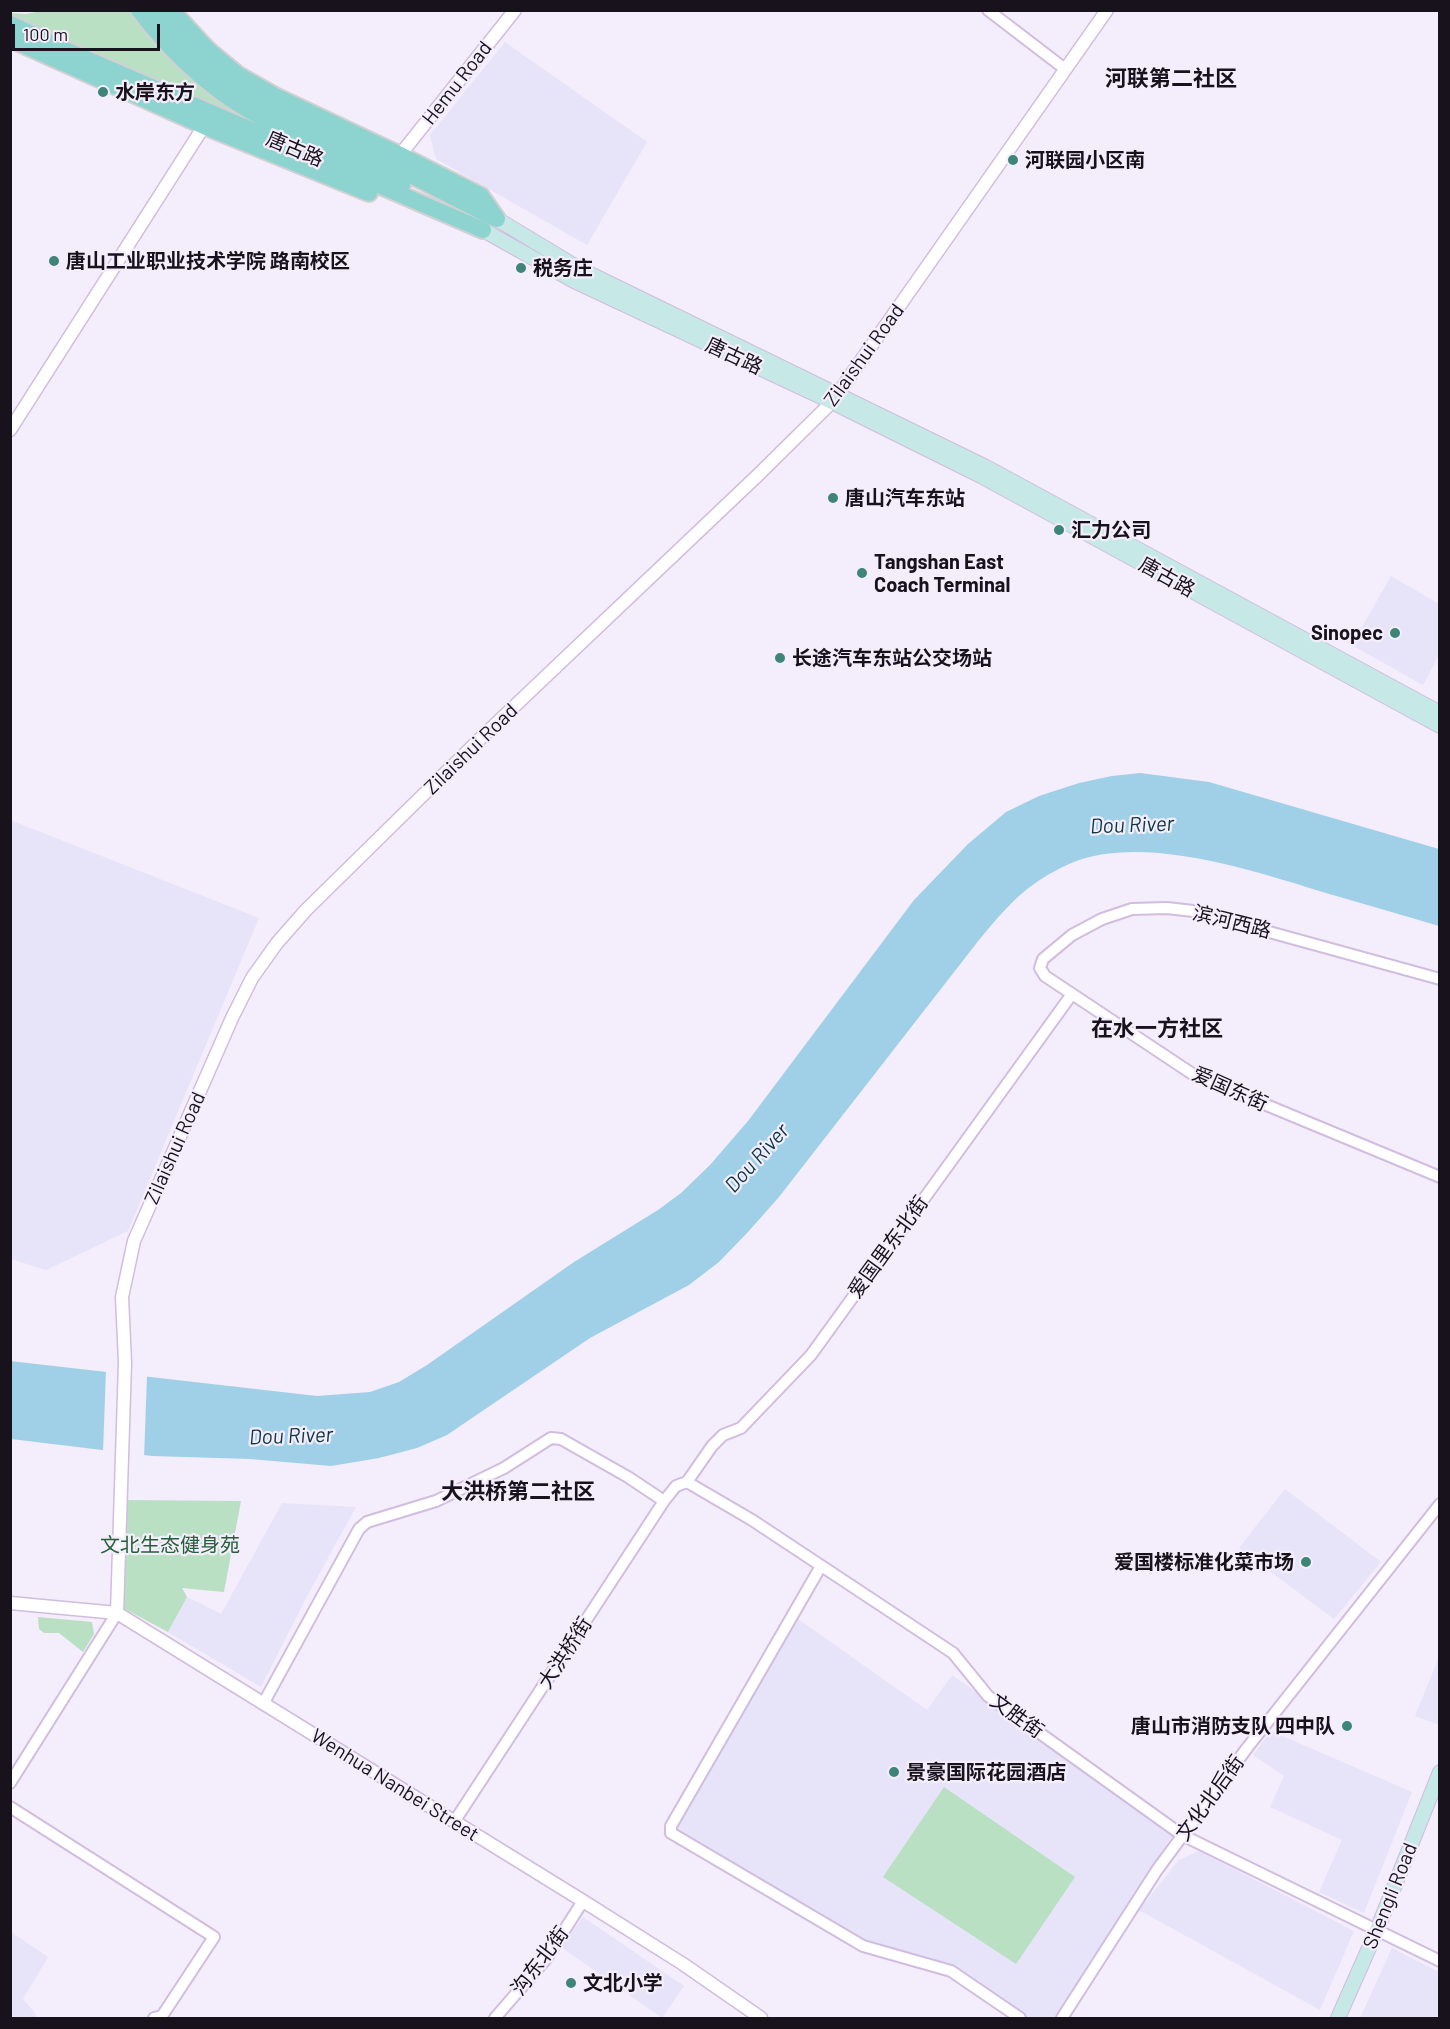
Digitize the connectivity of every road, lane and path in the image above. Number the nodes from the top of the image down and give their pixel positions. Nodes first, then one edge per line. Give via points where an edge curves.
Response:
1 (139, 10) edge
2 (154, 10) edge
3 (171, 10) edge
4 (515, 10) edge
5 (988, 10) edge
6 (1107, 10) edge
7 (10, 24) edge
8 (10, 39) edge
9 (1065, 69) junction
10 (204, 126) junction
11 (400, 155) junction
12 (380, 172) junction
13 (497, 219) junction
14 (483, 230) junction
15 (835, 398) junction
16 (10, 430) edge
17 (1440, 713) edge
18 (1440, 726) edge
19 (1040, 968) joint
20 (1440, 979) edge
21 (1072, 994) junction
22 (1440, 1177) edge
23 (682, 1484) junction
24 (664, 1502) junction
25 (1440, 1504) edge
26 (821, 1566) junction
27 (10, 1603) edge
28 (117, 1613) junction
29 (263, 1704) junction
30 (1440, 1772) edge
31 (10, 1783) edge
32 (10, 1807) edge
33 (454, 1822) junction
34 (1182, 1835) junction
35 (583, 1901) junction
36 (1377, 1930) junction
37 (1440, 1961) edge
38 (154, 2019) edge
39 (495, 2019) edge
40 (761, 2019) edge
41 (1020, 2019) edge
42 (1062, 2019) edge
43 (1338, 2019) edge

1 - 12 main road via 190,68 230,98 265,119
2 - 12 main road, 唐古路 via 172,35 221,77
3 - 11 main road via 238,75
4 - 11 street, Hemu Road
5 - 9 street
6 - 9 street, Zilaishui Road
7 - 12 main road, 唐古路 via 68,51
8 - 10 main road
9 - 15 street, Zilaishui Road
10 - 14 main road via 458,229
10 - 16 street
11 - 13 main road via 481,196
12 - 13 main road, 唐古路
12 - 14 main road
13 - 15 main road, 唐古路 via 580,269
14 - 15 main road, 唐古路 via 574,280
15 - 17 main road, 唐古路 via 986,467
15 - 18 main road, 唐古路
15 - 28 street, Zilaishui Road via 306,910 252,978 134,1241 122,1297 125,1363
19 - 20 street, 滨河西路 via 1043,959 1072,935 1102,919 1132,909 1167,908 1193,911
19 - 21 street, 爱国东街 via 1045,976
21 - 22 street, 爱国东街 via 1194,1076
21 - 23 street, 爱国里东北街 via 811,1355 741,1428 712,1446
23 - 24 street, 大洪桥街
23 - 26 street, 文胜街 via 752,1520
24 - 29 street via 628,1477 551,1438 504,1468 436,1501 367,1522
24 - 33 street, 大洪桥街
25 - 34 street, 文化北后街
26 - 34 street, 文胜街 via 953,1653 988,1696
26 - 41 street via 671,1826 671,1833 863,1946 951,1971
27 - 28 street, Wenhua Nanbei Street
28 - 29 street, Wenhua Nanbei Street
28 - 31 street
29 - 33 street, Wenhua Nanbei Street
30 - 36 main road, Shengli Road
32 - 38 street via 214,1937 162,2016
33 - 35 street, Wenhua Nanbei Street
34 - 36 street, 文胜街
34 - 42 street, 文化北后街
35 - 39 street, 沟东北街 via 546,1959
35 - 40 street, Wenhua Nanbei Street
36 - 37 street, 文胜街
36 - 43 main road, Shengli Road

